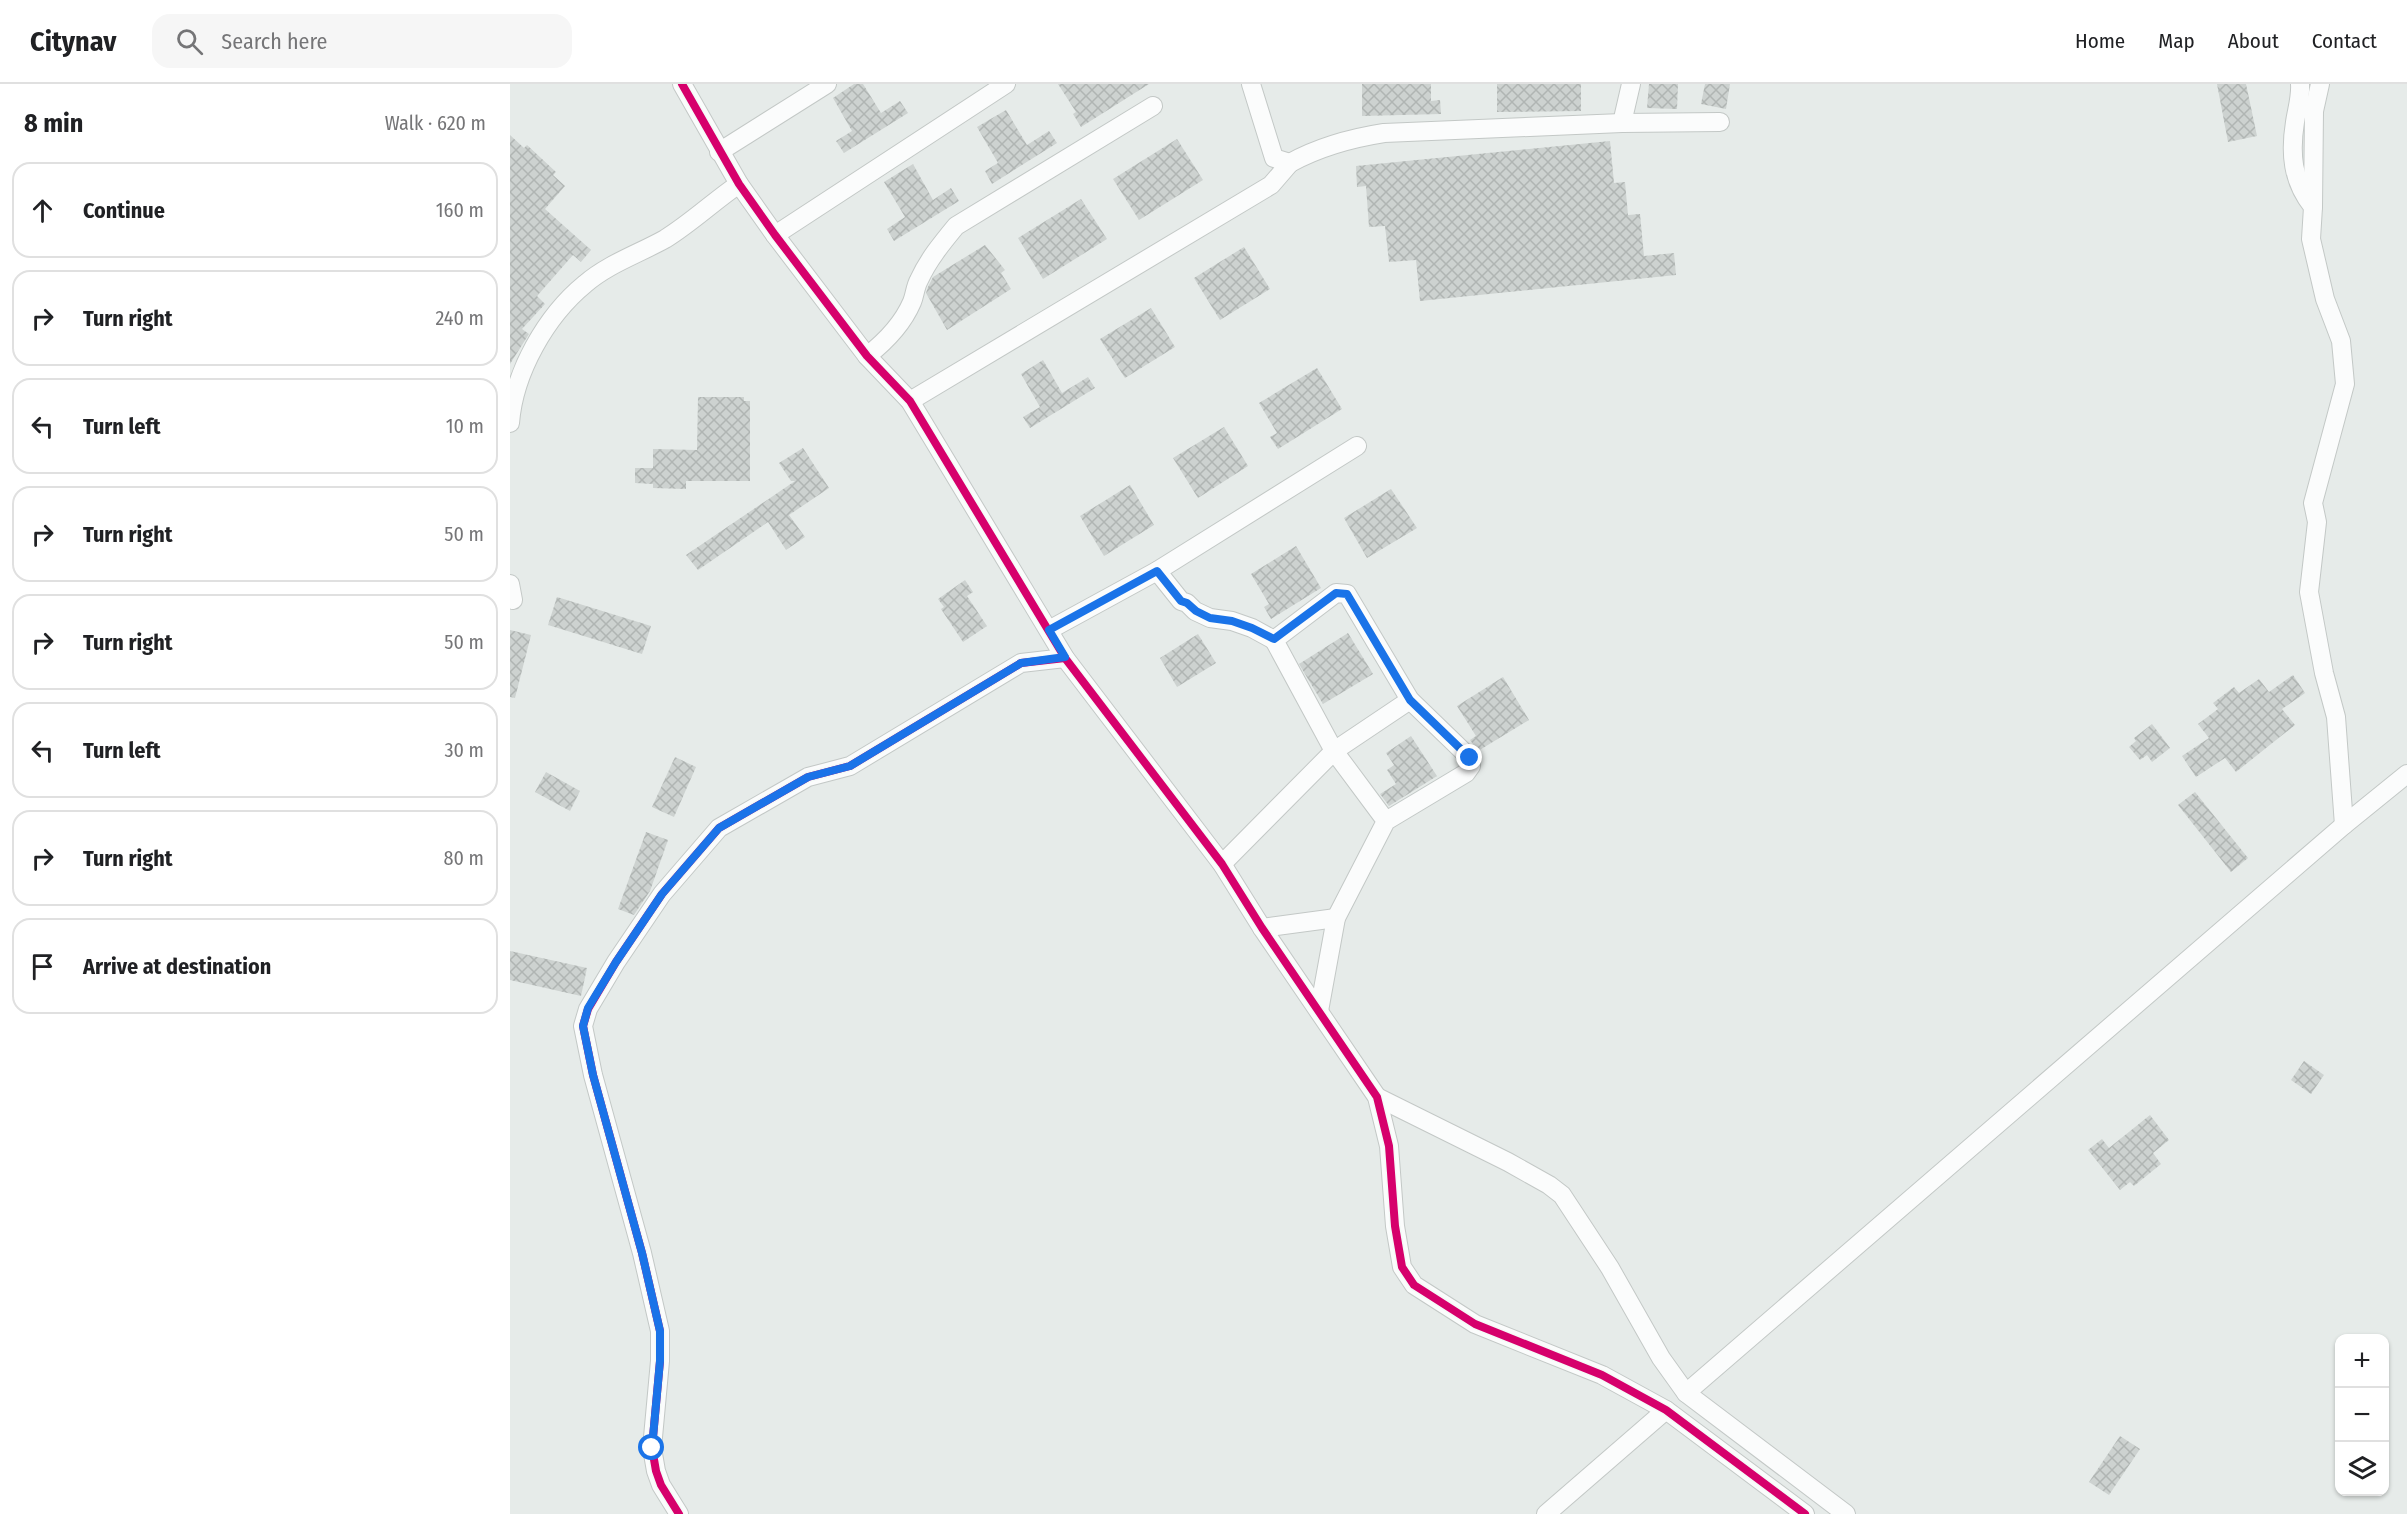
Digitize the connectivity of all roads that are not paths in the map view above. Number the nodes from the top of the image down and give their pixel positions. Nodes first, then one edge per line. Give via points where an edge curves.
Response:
1 (682, 84) edge
2 (827, 84) edge
3 (1006, 84) edge
4 (1251, 84) edge
5 (1631, 84) edge
6 (2319, 84) edge
7 (2300, 91) edge
8 (1153, 106) dead end
9 (1720, 122) dead end
10 (1622, 123) junction
11 (719, 152) junction
12 (1282, 161) junction
13 (739, 183) junction
14 (2313, 207) junction
15 (775, 235) junction
16 (867, 356) junction
17 (910, 401) junction
18 (510, 423) edge
19 (1357, 446) dead end
20 (1157, 571) junction
21 (1049, 630) junction
22 (1274, 639) junction
23 (1065, 657) junction
24 (1410, 700) junction
25 (1334, 752) junction
26 (2407, 774) edge
27 (1386, 822) junction
28 (2344, 825) junction
29 (1222, 864) junction
30 (1336, 918) junction
31 (1262, 928) junction
32 (1319, 1011) junction
33 (1377, 1097) junction
34 (1686, 1393) junction
35 (1666, 1410) junction
36 (679, 1514) edge
37 (1546, 1514) edge
38 (1805, 1514) edge
39 (1846, 1514) edge

1 - 11 street
2 - 11 street
3 - 15 street
4 - 12 street
5 - 10 street
6 - 7 street
6 - 14 street via 2314,111
7 - 14 street via 2292,165 2304,196
8 - 16 street via 956,226 936,250 897,326
9 - 10 street
10 - 12 street via 1384,133 1353,138
11 - 13 street
12 - 17 street via 1271,185
13 - 15 street
13 - 18 street via 666,238 585,283 564,305 543,333 517,383
14 - 28 street via 2311,239 2325,299 2341,341 2345,384 2313,503 2317,522 2309,591 2336,717
15 - 16 street
16 - 17 street
17 - 21 street
19 - 20 street
20 - 21 street
20 - 22 street via 1181,601 1196,611
21 - 23 street
22 - 24 street via 1336,593 1347,594
22 - 25 street
23 - 29 street
23 - 36 street via 1021,663 850,766 808,777 719,828 662,894 588,1008 583,1026 593,1075 660,1331 652,1448 656,1471
24 - 25 street
24 - 27 street via 1470,758 1472,766
25 - 27 street
25 - 29 street
26 - 28 street
27 - 30 street
28 - 34 street
29 - 31 street
30 - 31 street
30 - 32 street
31 - 32 street
32 - 33 street
33 - 34 street via 1509,1162 1562,1195 1610,1268 1660,1358
33 - 35 street via 1389,1146 1402,1268 1414,1285 1475,1324 1602,1374
34 - 39 street
35 - 37 street
35 - 38 street

